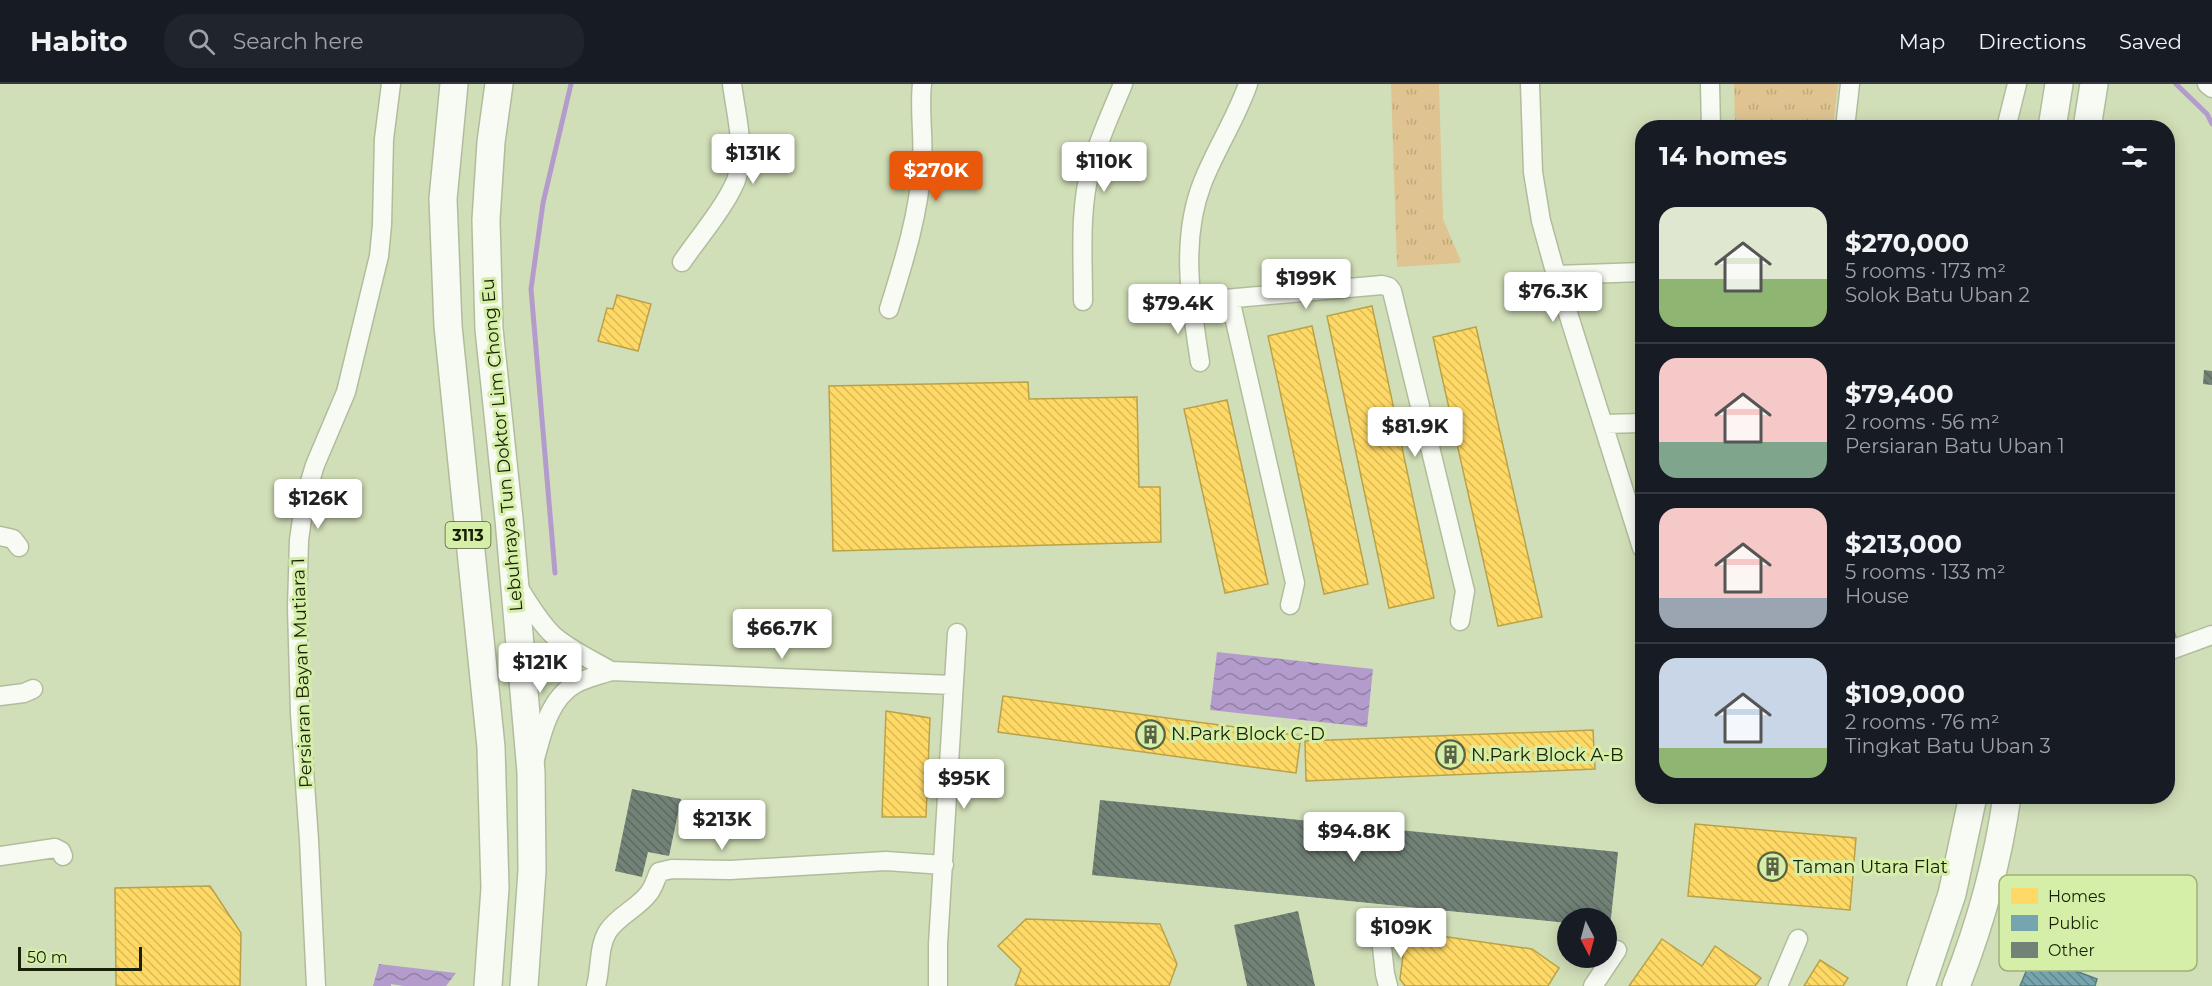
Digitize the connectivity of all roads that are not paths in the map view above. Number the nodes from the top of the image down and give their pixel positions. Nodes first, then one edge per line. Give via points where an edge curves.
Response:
1 (391, 84) edge
2 (454, 84) edge
3 (499, 84) edge
4 (732, 84) edge
5 (922, 84) edge
6 (1123, 84) edge
7 (1248, 84) edge
8 (1530, 84) edge
9 (1710, 84) edge
10 (1850, 84) edge
11 (2017, 84) edge
12 (2059, 84) edge
13 (2094, 84) edge
14 (2207, 84) edge
15 (2212, 88) edge
16 (1711, 120) edge
17 (1846, 120) edge
18 (2008, 120) edge
19 (2053, 120) edge
20 (2088, 120) edge
21 (682, 262) dead end
22 (1635, 272) edge
23 (1556, 275) junction
24 (1230, 299) junction
25 (1083, 301) dead end
26 (1191, 302) junction
27 (889, 309) dead end
28 (1200, 362) dead end
29 (1635, 423) edge
30 (1604, 424) junction
31 (1635, 525) edge
32 (0, 536) edge
33 (19, 547) dead end
34 (514, 580) junction
35 (1290, 605) dead end
36 (1460, 621) dead end
37 (957, 633) dead end
38 (2212, 635) edge
39 (2175, 648) edge
40 (611, 671) junction
41 (952, 685) junction
42 (33, 689) dead end
43 (0, 696) edge
44 (531, 772) junction
45 (1971, 804) edge
46 (2006, 804) edge
47 (0, 856) edge
48 (63, 856) dead end
49 (944, 865) junction
50 (1381, 938) dead end
51 (1798, 939) dead end
52 (1605, 968) edge
53 (316, 986) edge
54 (488, 986) edge
55 (524, 986) edge
56 (596, 986) edge
57 (938, 986) edge
58 (1388, 986) edge
59 (1593, 986) edge
60 (1778, 986) edge
61 (1921, 986) edge
62 (1956, 986) edge

1 - 53 street, Persiaran Bayan Mutiara 1 via 378,256 345,392 305,498 299,540 300,714
2 - 54 highway, 3113 via 443,199 448,327 491,747 495,888
3 - 34 highway, Lebuhraya Tun Doktor Lim Chong Eu / 3113 via 486,220 489,329
4 - 21 street via 739,170 733,188
5 - 27 street via 923,146 917,207
6 - 25 street via 1098,146 1086,191
7 - 26 street via 1196,206 1189,253
8 - 23 street via 1534,180
9 - 16 street
10 - 17 street
11 - 18 street
12 - 19 highway
13 - 20 highway
14 - 15 street
22 - 23 street
23 - 30 street
24 - 26 street
24 - 35 street via 1294,583
24 - 36 street via 1382,285 1392,291 1465,591
26 - 28 street
29 - 30 street
30 - 31 street
32 - 33 street via 13,539
34 - 40 street via 553,635
34 - 44 highway, Lebuhraya Tun Doktor Lim Chong Eu / 3113
37 - 41 street
38 - 39 street
40 - 41 street
40 - 44 street via 574,684 559,698 545,722
41 - 49 street
42 - 43 street
44 - 55 highway, Lebuhraya Tun Doktor Lim Chong Eu / 3113 via 532,871
45 - 61 highway via 1952,894
46 - 62 highway via 1978,926
47 - 48 street via 56,848
49 - 56 street via 886,861 730,870 672,868 659,872 650,892 607,933
49 - 57 street
50 - 58 street
51 - 60 street
52 - 59 street

